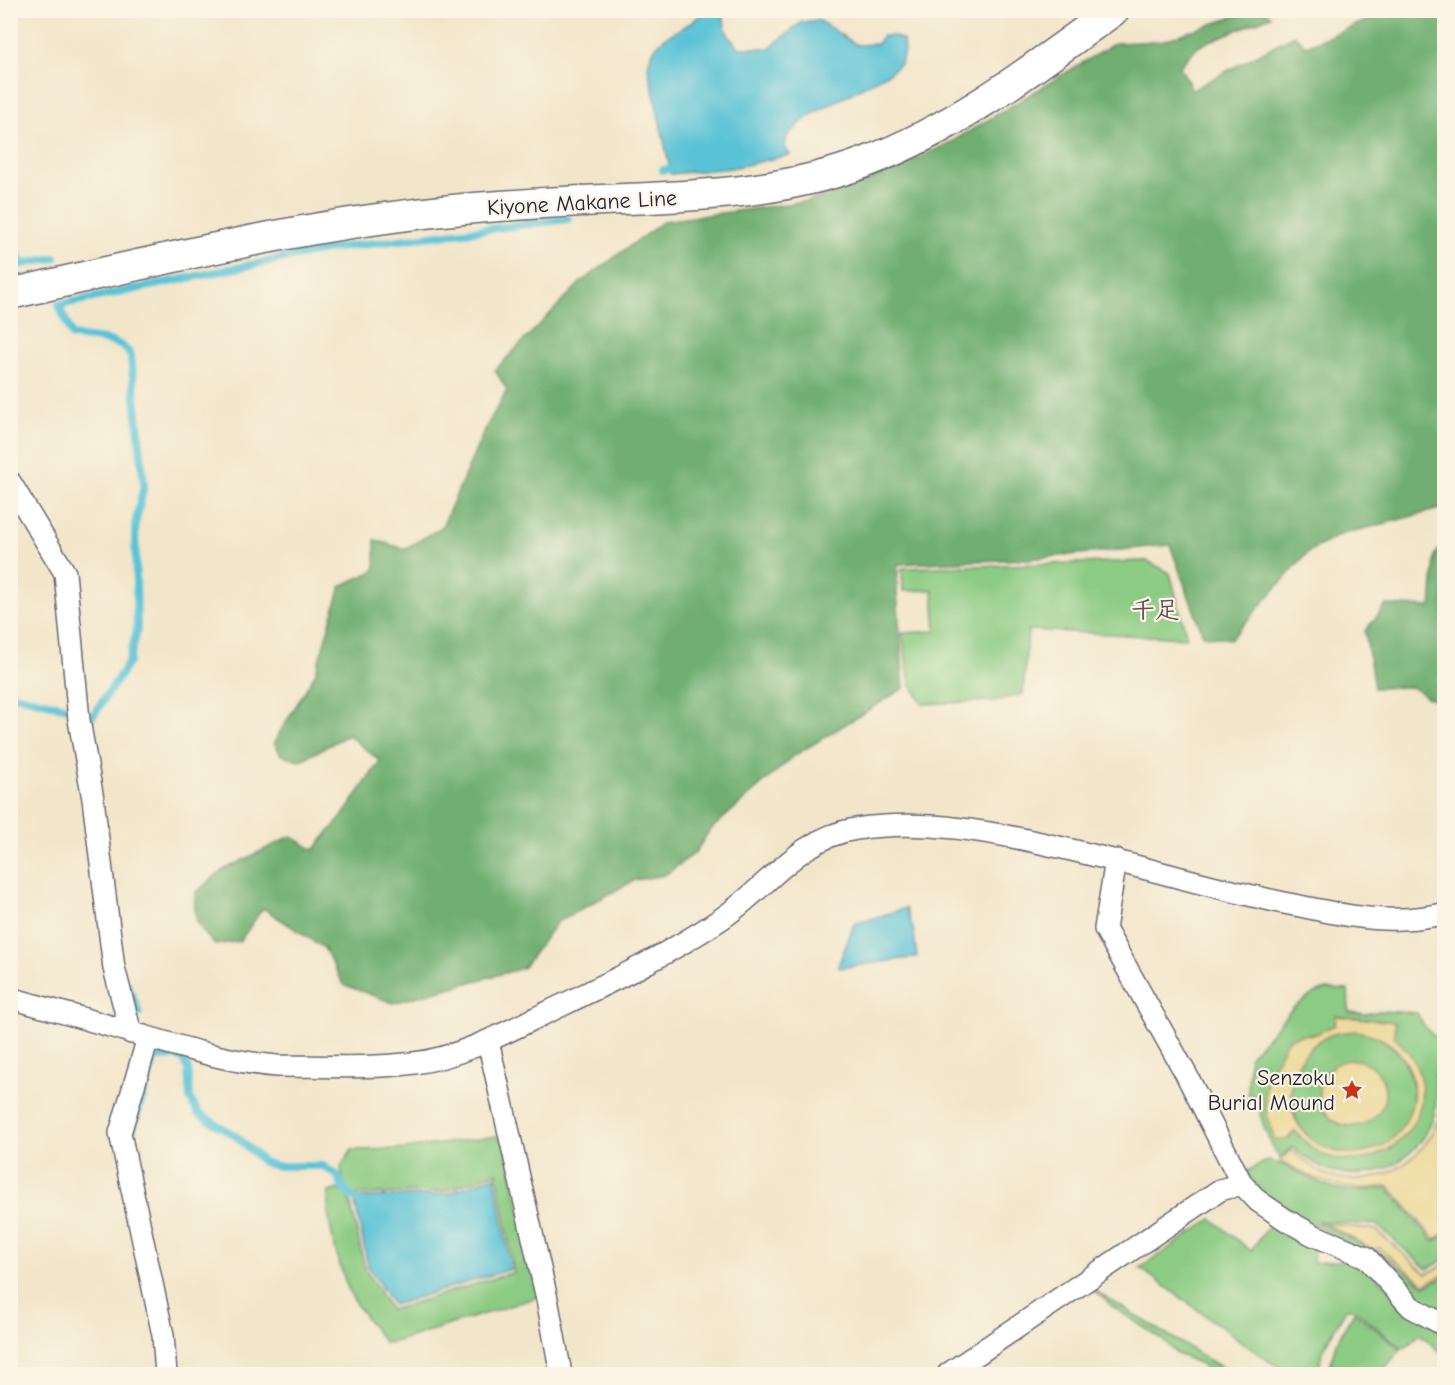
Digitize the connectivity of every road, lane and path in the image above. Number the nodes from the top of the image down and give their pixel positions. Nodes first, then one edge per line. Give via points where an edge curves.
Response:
1 (1114, 10) edge
2 (10, 294) edge
3 (10, 482) edge
4 (1116, 860) junction
5 (1444, 914) edge
6 (10, 998) edge
7 (140, 1035) junction
8 (488, 1041) junction
9 (1242, 1184) junction
10 (1444, 1325) edge
11 (166, 1374) edge
12 (561, 1374) edge
13 (948, 1374) edge

1 - 2 main road, Kiyone Makane Line via 958,119 903,147 827,175 784,186 699,196 462,209 340,223
3 - 7 street via 65,573 79,720 114,968
4 - 5 street via 1329,912 1401,919
4 - 8 street via 965,828 854,829 823,838 802,851 720,921 646,964
4 - 9 street via 1105,929
6 - 7 street
7 - 8 street via 234,1061 277,1066 415,1064
7 - 11 street via 120,1133 163,1335
8 - 12 street
9 - 10 street via 1258,1201 1286,1220 1366,1257 1411,1307
9 - 13 street via 1220,1190

